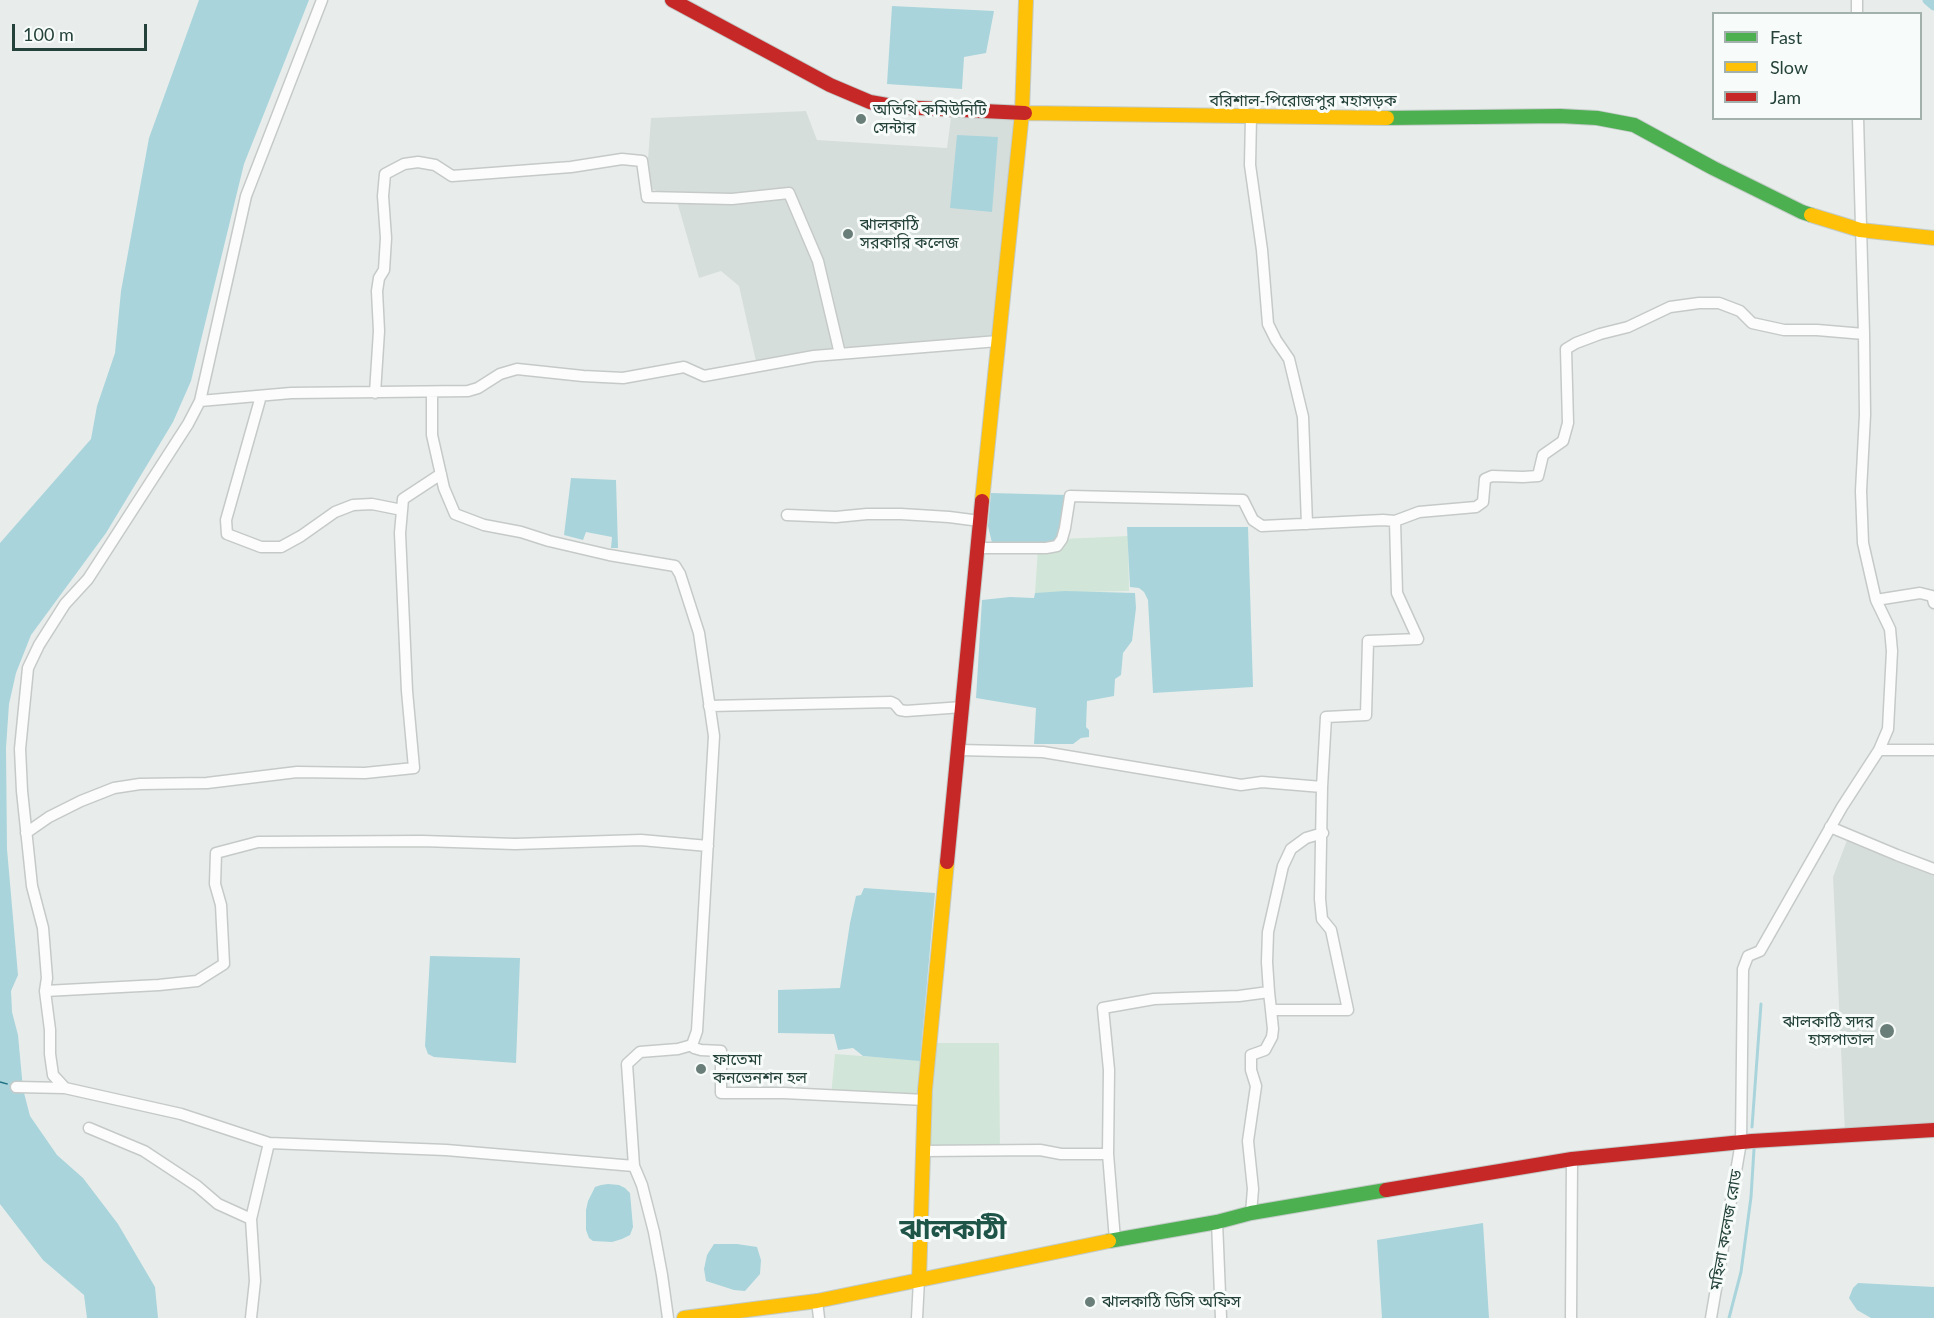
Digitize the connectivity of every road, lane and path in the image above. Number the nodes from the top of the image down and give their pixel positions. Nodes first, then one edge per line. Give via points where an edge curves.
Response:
1 (322, 0) edge
2 (672, 0) edge
3 (1026, 0) edge
4 (1022, 113) junction
5 (1251, 117) junction
6 (1858, 120) edge
7 (1860, 230) junction
8 (1934, 238) edge
9 (1864, 334) junction
10 (998, 341) junction
11 (840, 354) junction
12 (432, 392) junction
13 (375, 393) junction
14 (261, 396) junction
15 (200, 401) junction
16 (441, 474) junction
17 (402, 510) junction
18 (787, 515) dead end
19 (980, 521) junction
20 (1395, 521) junction
21 (1307, 524) junction
22 (978, 548) junction
23 (1876, 600) junction
24 (1934, 603) edge
25 (709, 706) junction
26 (963, 707) junction
27 (959, 750) junction
28 (1879, 750) junction
29 (1934, 750) edge
30 (1322, 787) junction
31 (1830, 827) junction
32 (26, 833) junction
33 (1323, 833) junction
34 (708, 846) junction
35 (1934, 869) edge
36 (45, 991) junction
37 (1269, 992) junction
38 (1271, 1010) junction
39 (692, 1045) junction
40 (16, 1087) dead end
41 (66, 1088) junction
42 (925, 1100) junction
43 (89, 1128) dead end
44 (1934, 1130) edge
45 (1741, 1142) junction
46 (269, 1143) junction
47 (922, 1150) junction
48 (1108, 1154) junction
49 (1572, 1159) junction
50 (634, 1167) junction
51 (1251, 1213) junction
52 (251, 1219) junction
53 (1217, 1222) junction
54 (1115, 1240) junction
55 (919, 1280) junction
56 (817, 1301) junction
57 (250, 1318) edge
58 (668, 1318) edge
59 (684, 1318) edge
60 (819, 1318) edge
61 (917, 1318) edge
62 (1221, 1318) edge
63 (1571, 1318) edge
64 (1711, 1318) edge

1 - 15 street via 246,196
2 - 4 main road, বরিশাল-পিরোজপুর মহাসড়ক via 830,86 870,102
3 - 4 main road
4 - 5 main road, বরিশাল-পিরোজপুর মহাসড়ক
4 - 10 main road
5 - 7 main road, বরিশাল-পিরোজপুর মহাসড়ক via 1560,116 1634,124 1802,212
5 - 21 street via 1250,165 1268,324 1289,359 1303,417
6 - 7 street, মহিলা কলেজ রোড
7 - 8 main road, বরিশাল-পিরোজপুর মহাসড়ক
7 - 9 street, মহিলা কলেজ রোড
9 - 20 street via 1784,330 1752,323 1740,311 1719,303 1699,303 1670,307 1628,327 1576,343 1566,349 1568,423 1563,441 1544,455 1538,476 1492,476 1485,479 1483,502 1476,507 1419,512
9 - 23 street, মহিলা কলেজ রোড via 1863,543
10 - 11 street
10 - 19 main road
11 - 12 street via 704,376 684,367 623,378 517,369 468,391
11 - 13 street via 818,261 789,193 732,199 647,197 642,161 622,159 452,176 435,165 418,162 385,174 386,237 384,270 377,291
12 - 13 street
12 - 16 street via 432,435
13 - 14 street
14 - 15 street
14 - 17 street via 226,520 227,534 261,547 281,547 335,512 353,505
15 - 32 street via 88,579 65,604 32,658 20,749
16 - 17 street via 404,499
16 - 25 street via 455,514 598,553 675,566 699,633
17 - 32 street via 403,622 414,768 365,773 297,772 207,783 114,788 49,817
18 - 19 street via 901,514
19 - 22 main road
20 - 21 street
20 - 30 street via 1396,593 1418,639 1368,641 1366,715 1326,717
21 - 22 street via 1262,526 1253,520 1243,500 1070,496 1058,546
22 - 26 main road
23 - 24 street via 1920,593 1932,596
23 - 28 street, মহিলা কলেজ রোড via 1890,629 1892,651 1888,729
25 - 26 street via 891,702 906,711
25 - 34 street via 714,736
26 - 27 main road
27 - 30 street via 1043,752 1241,784
27 - 42 main road
28 - 29 street
28 - 31 street, মহিলা কলেজ রোড
30 - 33 street
31 - 35 street
31 - 45 street, মহিলা কলেজ রোড via 1760,951 1748,956 1743,969
32 - 36 street via 43,928
33 - 37 street via 1306,838 1291,849 1283,866 1268,932
33 - 38 street via 1322,919 1331,930 1348,1010
34 - 36 street via 641,840 515,844 258,842 216,853 215,884 225,964 197,981
34 - 39 street via 697,1031
36 - 41 street via 54,1075
37 - 38 street
37 - 48 street via 1154,999 1103,1008 1109,1070
38 - 51 street via 1272,1037 1266,1050 1251,1055 1256,1086 1248,1141
39 - 42 street via 701,1050 721,1051 721,1093
39 - 50 street via 640,1052 627,1064
40 - 41 street
41 - 46 street via 182,1114
42 - 47 main road
43 - 52 street via 144,1151 218,1204
44 - 45 main road
45 - 49 main road
45 - 64 street, মহিলা কলেজ রোড
46 - 50 street via 447,1150
46 - 52 street
47 - 48 street
47 - 55 main road
48 - 54 street
49 - 51 main road
49 - 63 street
50 - 58 street via 654,1232
51 - 53 main road
52 - 57 street via 255,1281
53 - 54 main road
53 - 62 street
54 - 55 main road
55 - 56 main road
55 - 61 street
56 - 59 main road
56 - 60 street

